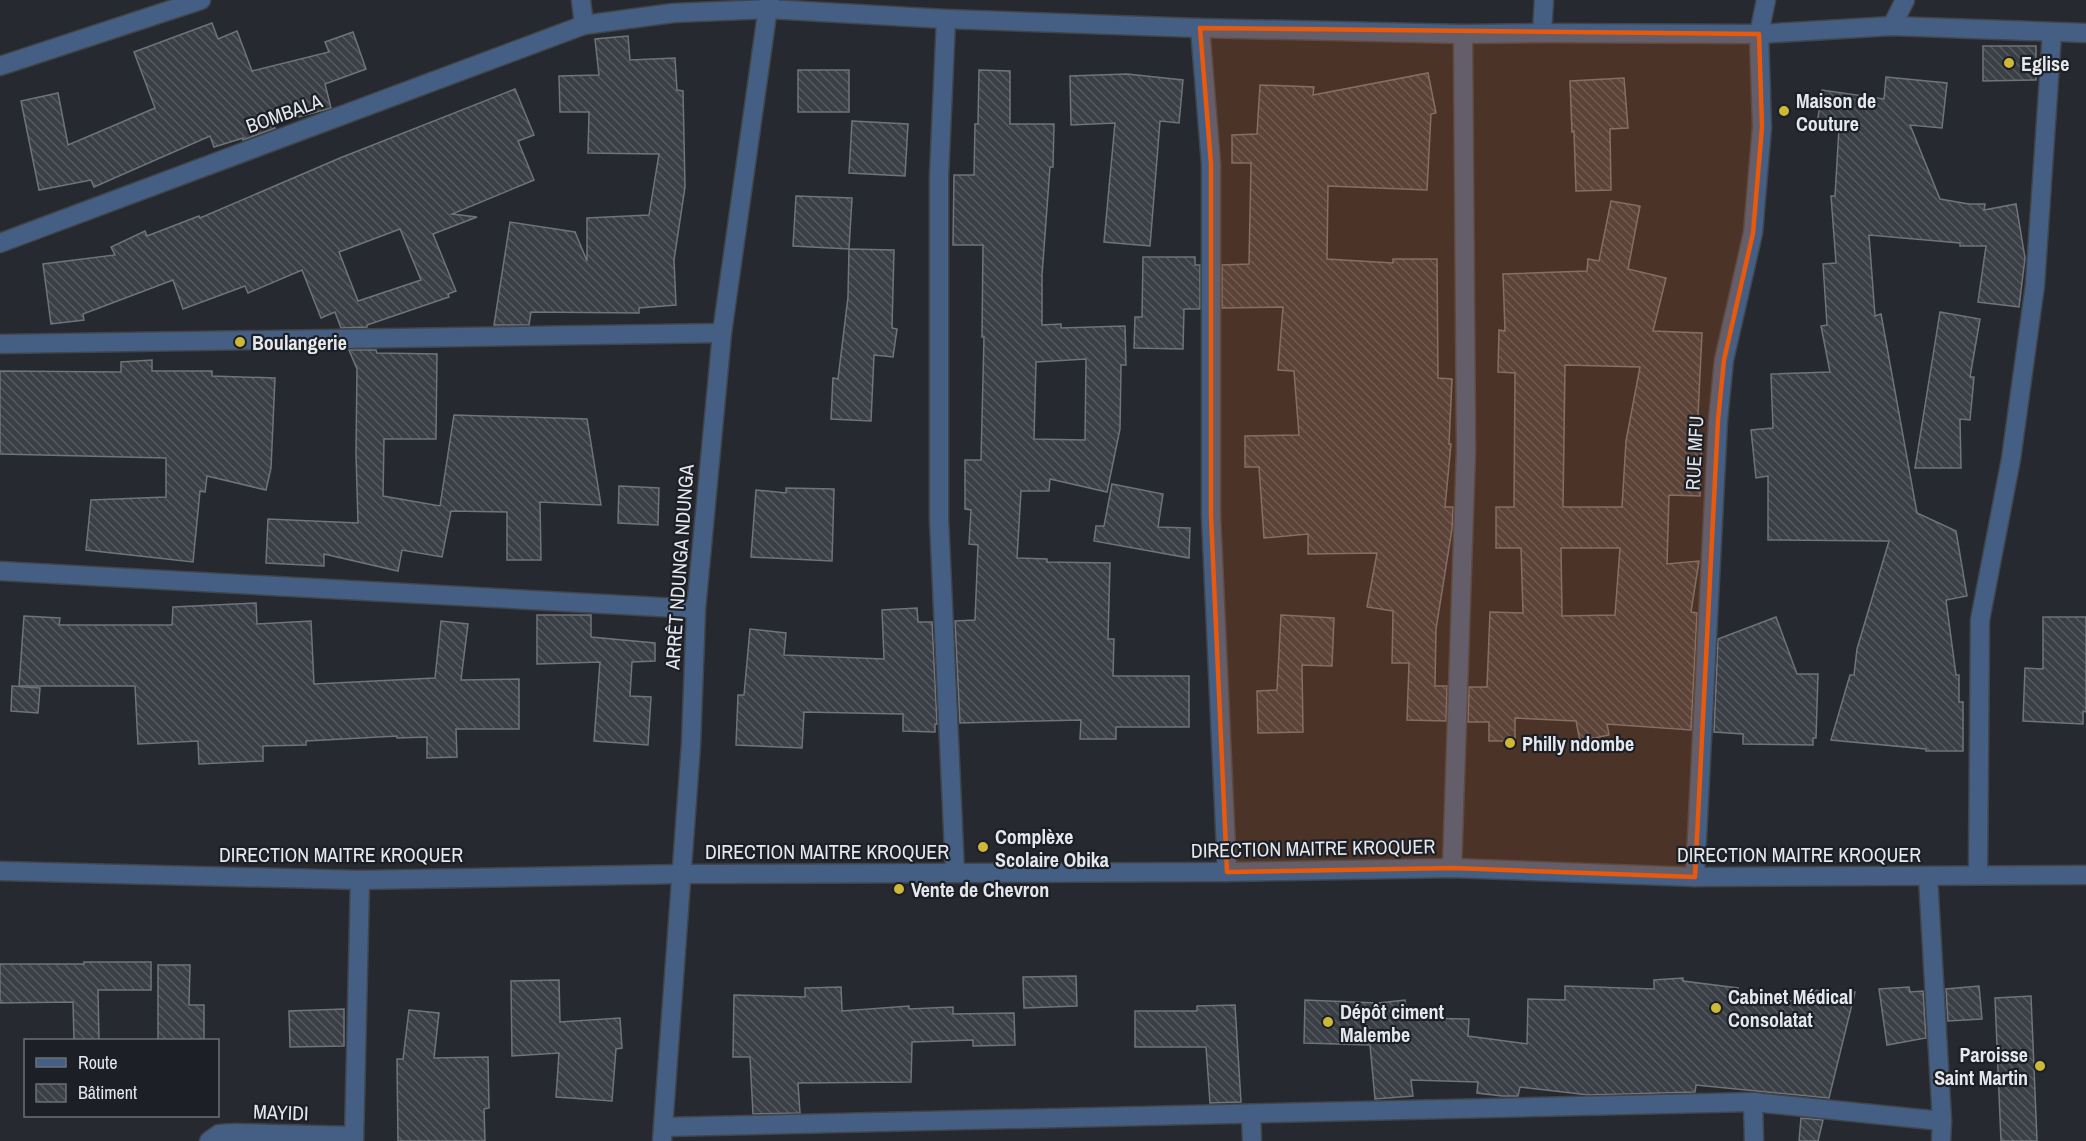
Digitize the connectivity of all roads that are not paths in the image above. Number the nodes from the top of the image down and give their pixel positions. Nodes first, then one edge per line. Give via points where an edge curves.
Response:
1 (201, 0) edge
2 (581, 0) edge
3 (1544, 0) edge
4 (1766, 0) edge
5 (1905, 0) edge
6 (769, 5) edge
7 (946, 19) junction
8 (584, 25) junction
9 (1892, 26) junction
10 (1200, 28) junction
11 (1542, 33) junction
12 (2052, 33) junction
13 (2086, 33) edge
14 (1463, 34) junction
15 (1759, 34) junction
16 (0, 66) edge
17 (0, 243) edge
18 (722, 333) junction
19 (0, 344) edge
20 (0, 571) edge
21 (696, 609) junction
22 (1452, 868) junction
23 (0, 871) edge
24 (1227, 872) junction
25 (955, 873) junction
26 (682, 874) junction
27 (1978, 874) junction
28 (2086, 876) edge
29 (1695, 877) junction
30 (1928, 877) junction
31 (360, 880) junction
32 (1753, 1102) junction
33 (1251, 1114) junction
34 (1942, 1121) junction
35 (663, 1134) edge
36 (354, 1139) edge
37 (209, 1141) edge
38 (1252, 1141) edge
39 (1754, 1141) edge
40 (1941, 1141) edge

1 - 16 street
2 - 8 street
3 - 11 street
4 - 15 street, RUE MFU
5 - 9 street
6 - 7 street, BOMBALA
6 - 8 street, BOMBALA
6 - 18 street, ARRÊT NDUNGA NDUNGA
7 - 10 street, BOMBALA
7 - 25 street via 939,176 939,519
8 - 17 street, BOMBALA
9 - 12 street, BOMBALA
9 - 15 street, BOMBALA
10 - 14 street, BOMBALA
10 - 24 street via 1211,164 1211,516
11 - 14 street, BOMBALA
11 - 15 street, BOMBALA
12 - 13 street, BOMBALA
12 - 27 street via 2035,285 2011,459 1980,620
14 - 22 street via 1466,450
15 - 29 street, RUE MFU via 1762,127 1753,234 1724,360 1718,420
18 - 19 street
18 - 21 street, ARRÊT NDUNGA NDUNGA
20 - 21 street
21 - 26 street, ARRÊT NDUNGA NDUNGA
22 - 24 street, DIRECTION MAITRE KROQUER
22 - 29 street, DIRECTION MAITRE KROQUER
23 - 31 street, DIRECTION MAITRE KROQUER
24 - 25 street, DIRECTION MAITRE KROQUER
25 - 26 street, DIRECTION MAITRE KROQUER
26 - 31 street, DIRECTION MAITRE KROQUER
26 - 35 street, ARRÊT NDUNGA NDUNGA
27 - 28 street, DIRECTION MAITRE KROQUER
27 - 30 street, DIRECTION MAITRE KROQUER
29 - 30 street, DIRECTION MAITRE KROQUER
30 - 34 street
31 - 36 street
32 - 33 street
32 - 34 street
32 - 39 street
33 - 35 street
33 - 38 street
34 - 40 street
36 - 37 street, MAYIDI via 236,1133 219,1134

